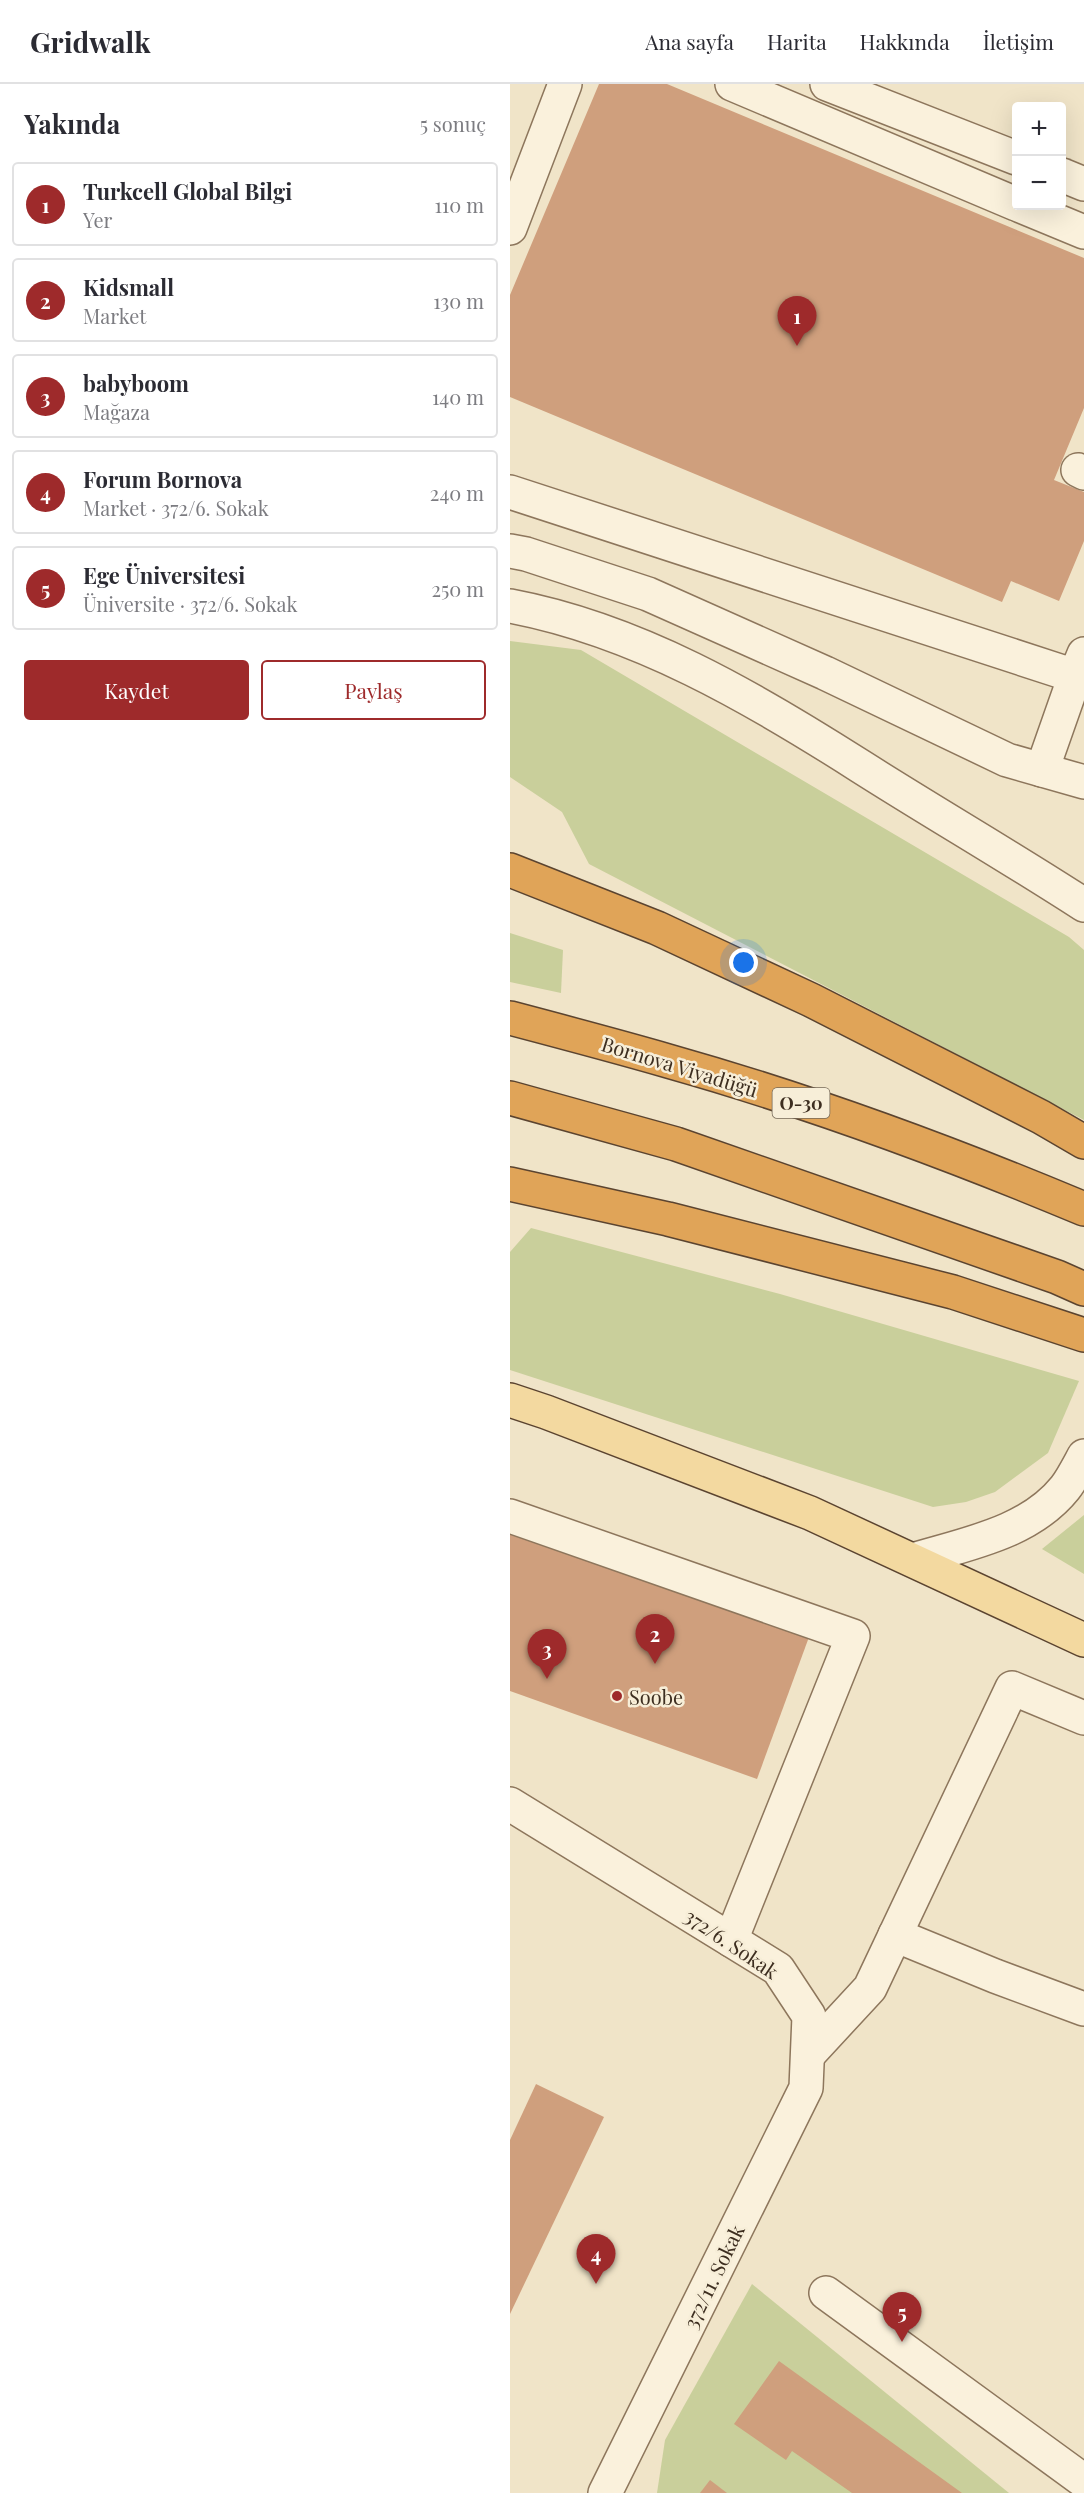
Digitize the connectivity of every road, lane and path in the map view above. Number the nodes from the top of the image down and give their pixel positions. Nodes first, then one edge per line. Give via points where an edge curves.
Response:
1 (565, 84) edge
2 (732, 84) edge
3 (827, 84) edge
4 (1012, 156) edge
5 (1066, 177) edge
6 (1084, 184) edge
7 (1012, 202) edge
8 (1031, 210) edge
9 (510, 228) edge
10 (1084, 232) edge
11 (510, 492) edge
12 (510, 551) edge
13 (510, 606) edge
14 (1079, 665) edge
15 (1042, 770) junction
16 (1084, 782) edge
17 (510, 870) edge
18 (1084, 905) edge
19 (510, 1018) edge
20 (510, 1098) edge
21 (1084, 1142) edge
22 (510, 1184) edge
23 (1084, 1209) edge
24 (1084, 1290) edge
25 (1084, 1335) edge
26 (510, 1400) edge
27 (1084, 1456) edge
28 (510, 1516) edge
29 (913, 1560) junction
30 (1084, 1640) edge
31 (1084, 1718) edge
32 (510, 1804) edge
33 (895, 1935) junction
34 (731, 1940) junction
35 (1084, 2009) edge
36 (808, 2055) junction
37 (826, 2293) dead end
38 (1084, 2481) edge
39 (605, 2493) edge

1 - 9 street
2 - 7 street
3 - 4 street
5 - 6 street
8 - 10 street
11 - 14 street
12 - 15 street via 648,594 825,672 1007,760
13 - 18 street via 601,629 755,701
14 - 15 street
15 - 16 street
17 - 21 highway via 657,928 811,1000
19 - 23 highway, Bornova Viyadüğü / O-30 via 670,1061 833,1113 985,1167
20 - 24 highway via 676,1144 1057,1277
22 - 25 highway via 668,1218 953,1292
26 - 29 main road via 810,1513
27 - 29 street via 1065,1488 1033,1516 999,1534
28 - 34 street via 853,1636
29 - 30 main road
31 - 33 street via 1012,1689
32 - 34 street, 372/6. Sokak
33 - 35 street
33 - 36 street via 870,1988
34 - 36 street, 372/6. Sokak via 778,1969 809,2016
36 - 39 street, 372/11. Sokak via 807,2088
37 - 38 street

